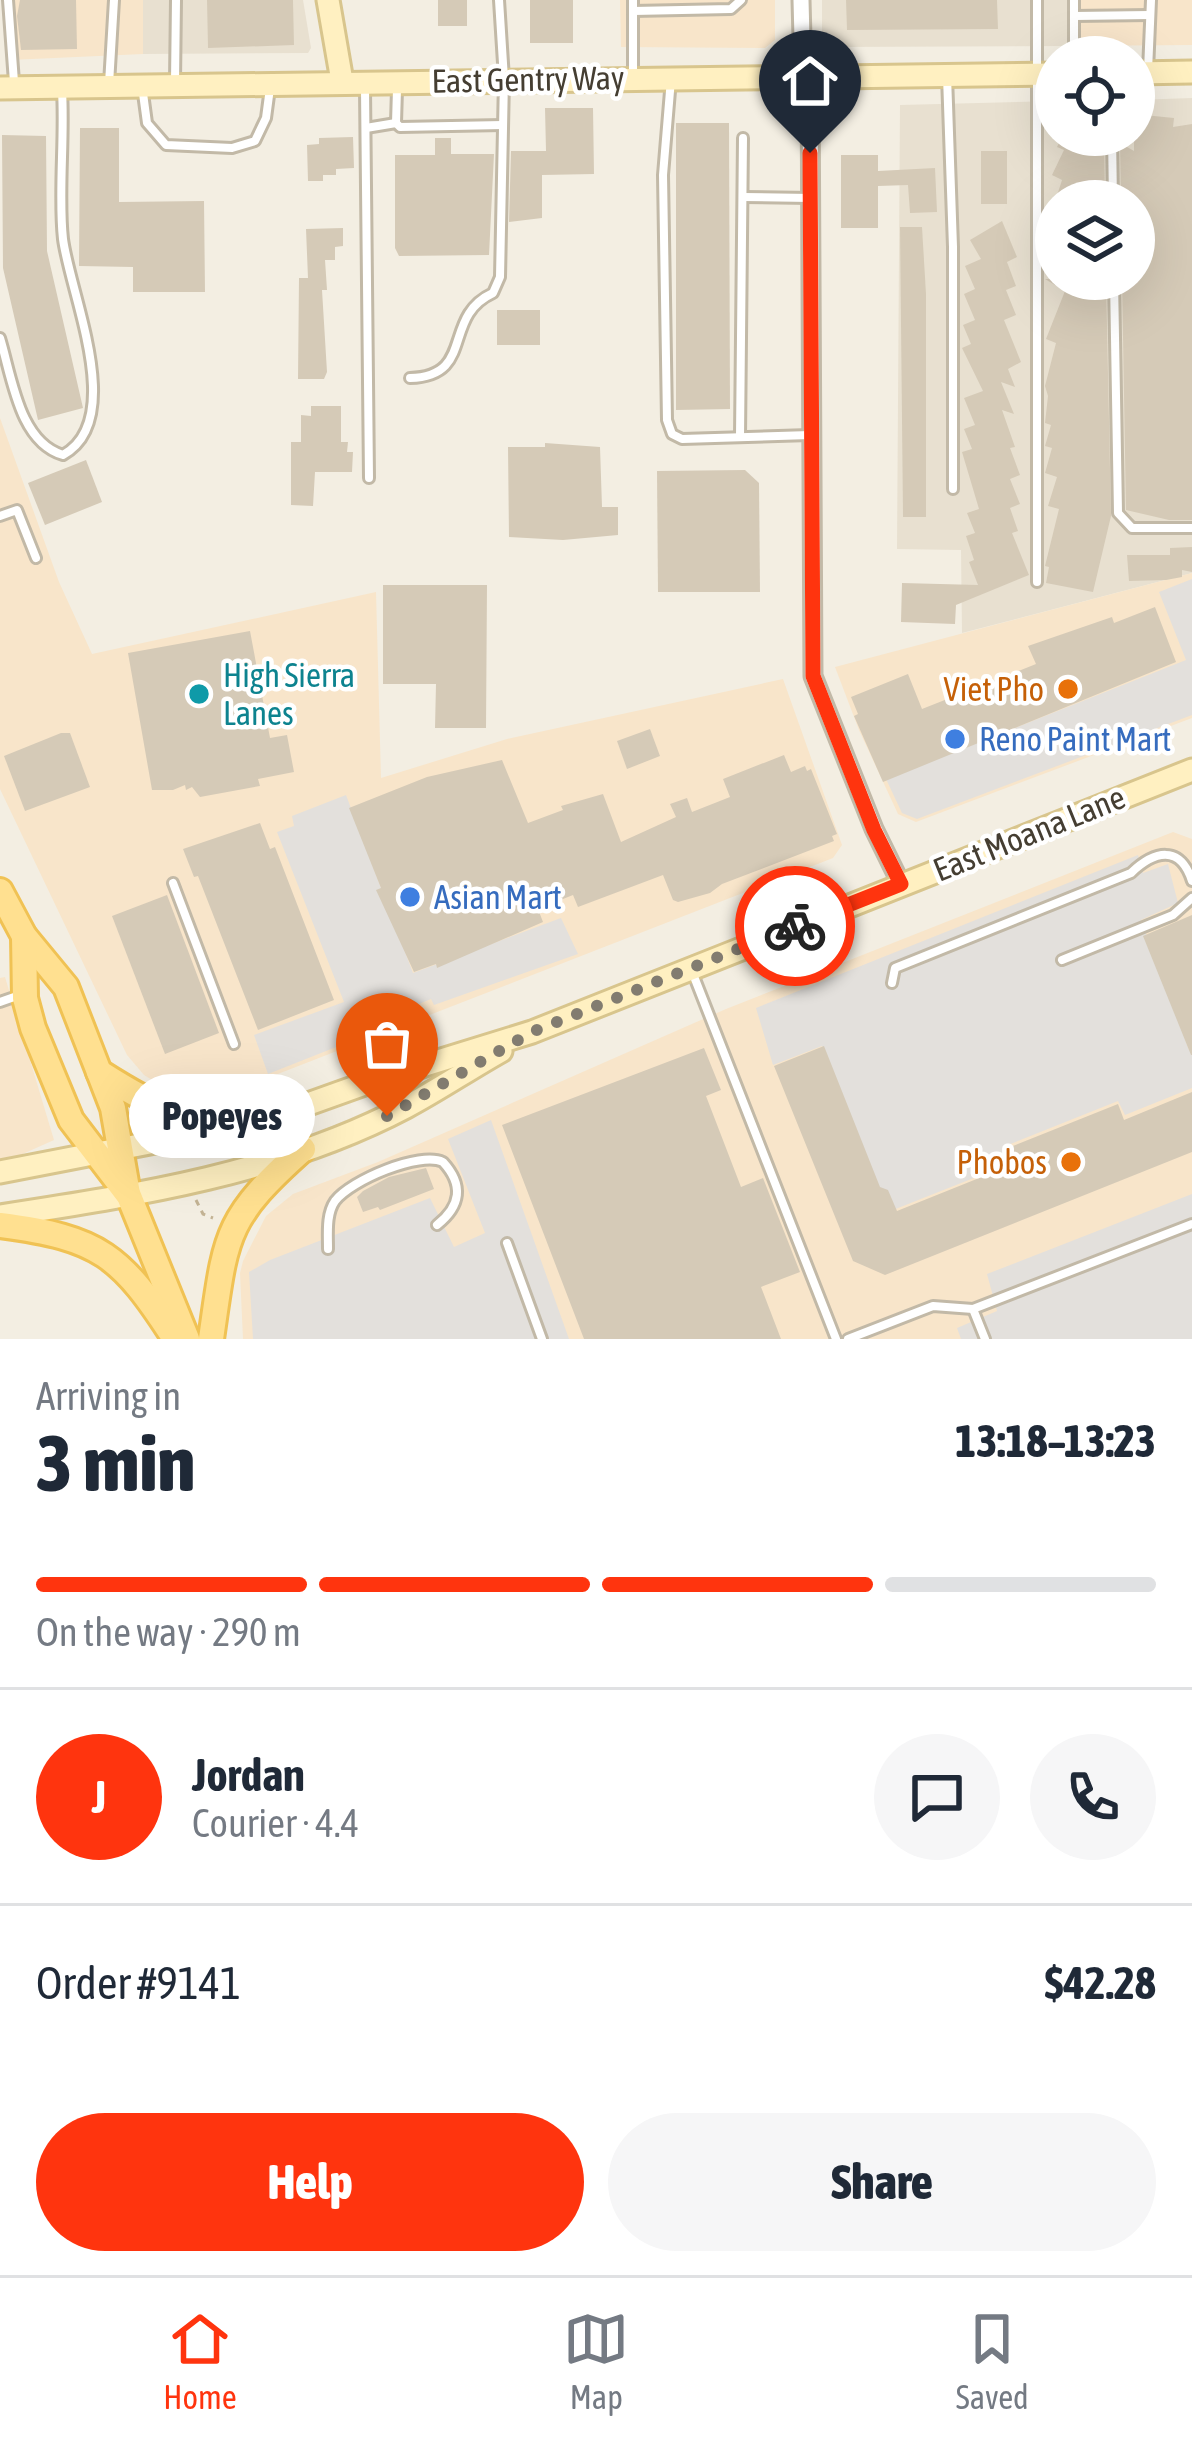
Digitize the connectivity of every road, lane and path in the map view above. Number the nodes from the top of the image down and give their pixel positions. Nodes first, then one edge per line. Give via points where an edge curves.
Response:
1 (8, 0) edge
2 (114, 0) edge
3 (176, 0) edge
4 (328, 0) edge
5 (499, 0) edge
6 (633, 0) edge
7 (741, 0) edge
8 (801, 0) edge
9 (1037, 0) edge
10 (1074, 0) edge
11 (1151, 0) edge
12 (633, 11) junction
13 (1150, 15) junction
14 (1074, 16) junction
15 (1042, 36) edge
16 (1074, 36) edge
17 (1147, 36) edge
18 (1192, 72) edge
19 (1155, 73) edge
20 (1035, 74) edge
21 (947, 75) junction
22 (810, 76) junction
23 (633, 78) junction
24 (671, 78) junction
25 (397, 80) junction
26 (504, 80) junction
27 (354, 81) junction
28 (271, 82) junction
29 (175, 84) junction
30 (142, 85) junction
31 (62, 86) junction
32 (109, 86) junction
33 (7, 87) edge
34 (396, 123) junction
35 (503, 125) junction
36 (366, 128) junction
37 (743, 138) dead end
38 (1045, 156) edge
39 (742, 196) junction
40 (811, 197) junction
41 (1114, 300) edge
42 (0, 338) edge
43 (410, 378) dead end
44 (812, 435) junction
45 (740, 437) junction
46 (369, 478) dead end
47 (953, 489) dead end
48 (0, 516) edge
49 (1192, 528) edge
50 (36, 558) dead end
51 (1037, 582) dead end
52 (1192, 770) edge
53 (1192, 881) edge
54 (173, 883) dead end
55 (901, 884) junction
56 (0, 891) edge
57 (1192, 898) edge
58 (24, 936) junction
59 (1062, 960) dead end
60 (691, 967) junction
61 (892, 983) dead end
62 (12, 998) edge
63 (532, 1032) junction
64 (233, 1044) dead end
65 (98, 1071) junction
66 (265, 1120) junction
67 (303, 1149) junction
68 (110, 1152) junction
69 (0, 1172) edge
70 (194, 1195) dead end
71 (129, 1196) junction
72 (203, 1214) junction
73 (191, 1217) dead end
74 (0, 1220) edge
75 (220, 1221) dead end
76 (1192, 1224) edge
77 (437, 1225) dead end
78 (507, 1243) dead end
79 (328, 1249) dead end
80 (974, 1309) junction
81 (175, 1339) edge
82 (187, 1339) edge
83 (211, 1339) edge
84 (542, 1339) edge
85 (836, 1339) edge
86 (848, 1339) edge
87 (986, 1339) edge

1 - 33 lane
2 - 32 lane
3 - 29 lane
4 - 27 main road
5 - 26 lane
6 - 12 lane
7 - 12 lane via 731,9
8 - 22 street
9 - 15 lane
10 - 14 lane
11 - 13 lane
12 - 23 lane
13 - 14 lane
13 - 17 lane
14 - 16 lane
18 - 19 main road
20 - 21 main road, East Gentry Way
21 - 22 main road, East Gentry Way
21 - 47 lane
22 - 24 main road, East Gentry Way
22 - 40 street
23 - 24 main road, East Gentry Way
23 - 26 main road, East Gentry Way
24 - 45 lane via 663,197 672,434
25 - 26 main road, East Gentry Way
25 - 27 main road, East Gentry Way
25 - 34 lane
26 - 35 lane
27 - 28 main road, East Gentry Way
27 - 36 lane
28 - 29 main road, East Gentry Way
28 - 30 lane via 260,133 232,148 166,145 147,123
29 - 30 main road, East Gentry Way
30 - 32 main road, East Gentry Way
31 - 32 main road, East Gentry Way
31 - 33 main road, East Gentry Way
31 - 42 lane via 62,233 94,388 80,446 63,455 47,450 28,427
34 - 35 lane
34 - 36 lane
35 - 43 lane via 500,277 470,310 445,369
36 - 46 lane
37 - 39 lane
38 - 51 lane
39 - 40 lane
39 - 45 lane
40 - 44 street
41 - 49 lane via 1118,513 1132,529
44 - 45 lane
44 - 55 street via 813,676
48 - 50 lane via 16,509
52 - 55 main road, East Moana Lane
53 - 61 lane via 1180,860 1146,858 1131,873 896,968
54 - 64 lane
55 - 60 main road, East Moana Lane
56 - 58 main road
57 - 59 lane via 1173,915
58 - 62 main road
58 - 65 main road via 66,987
60 - 63 main road, East Moana Lane
60 - 85 lane
62 - 68 main road via 71,1120
63 - 66 main road, East Moana Lane
63 - 67 main road, East Moana Lane via 406,1107
65 - 66 main road via 169,1112
65 - 68 main road via 116,1120
66 - 68 main road, East Moana Lane
67 - 71 main road, East Moana Lane
67 - 83 main road via 259,1188 230,1230
68 - 69 main road, East Moana Lane
68 - 71 main road
70 - 72 path
71 - 74 main road, East Moana Lane
71 - 82 main road
72 - 73 path
72 - 75 path
74 - 81 main road via 102,1251 125,1268
76 - 80 lane
77 - 79 lane via 456,1204 458,1186 443,1162 418,1158 337,1198
78 - 84 lane
80 - 86 lane via 933,1306
80 - 87 lane

